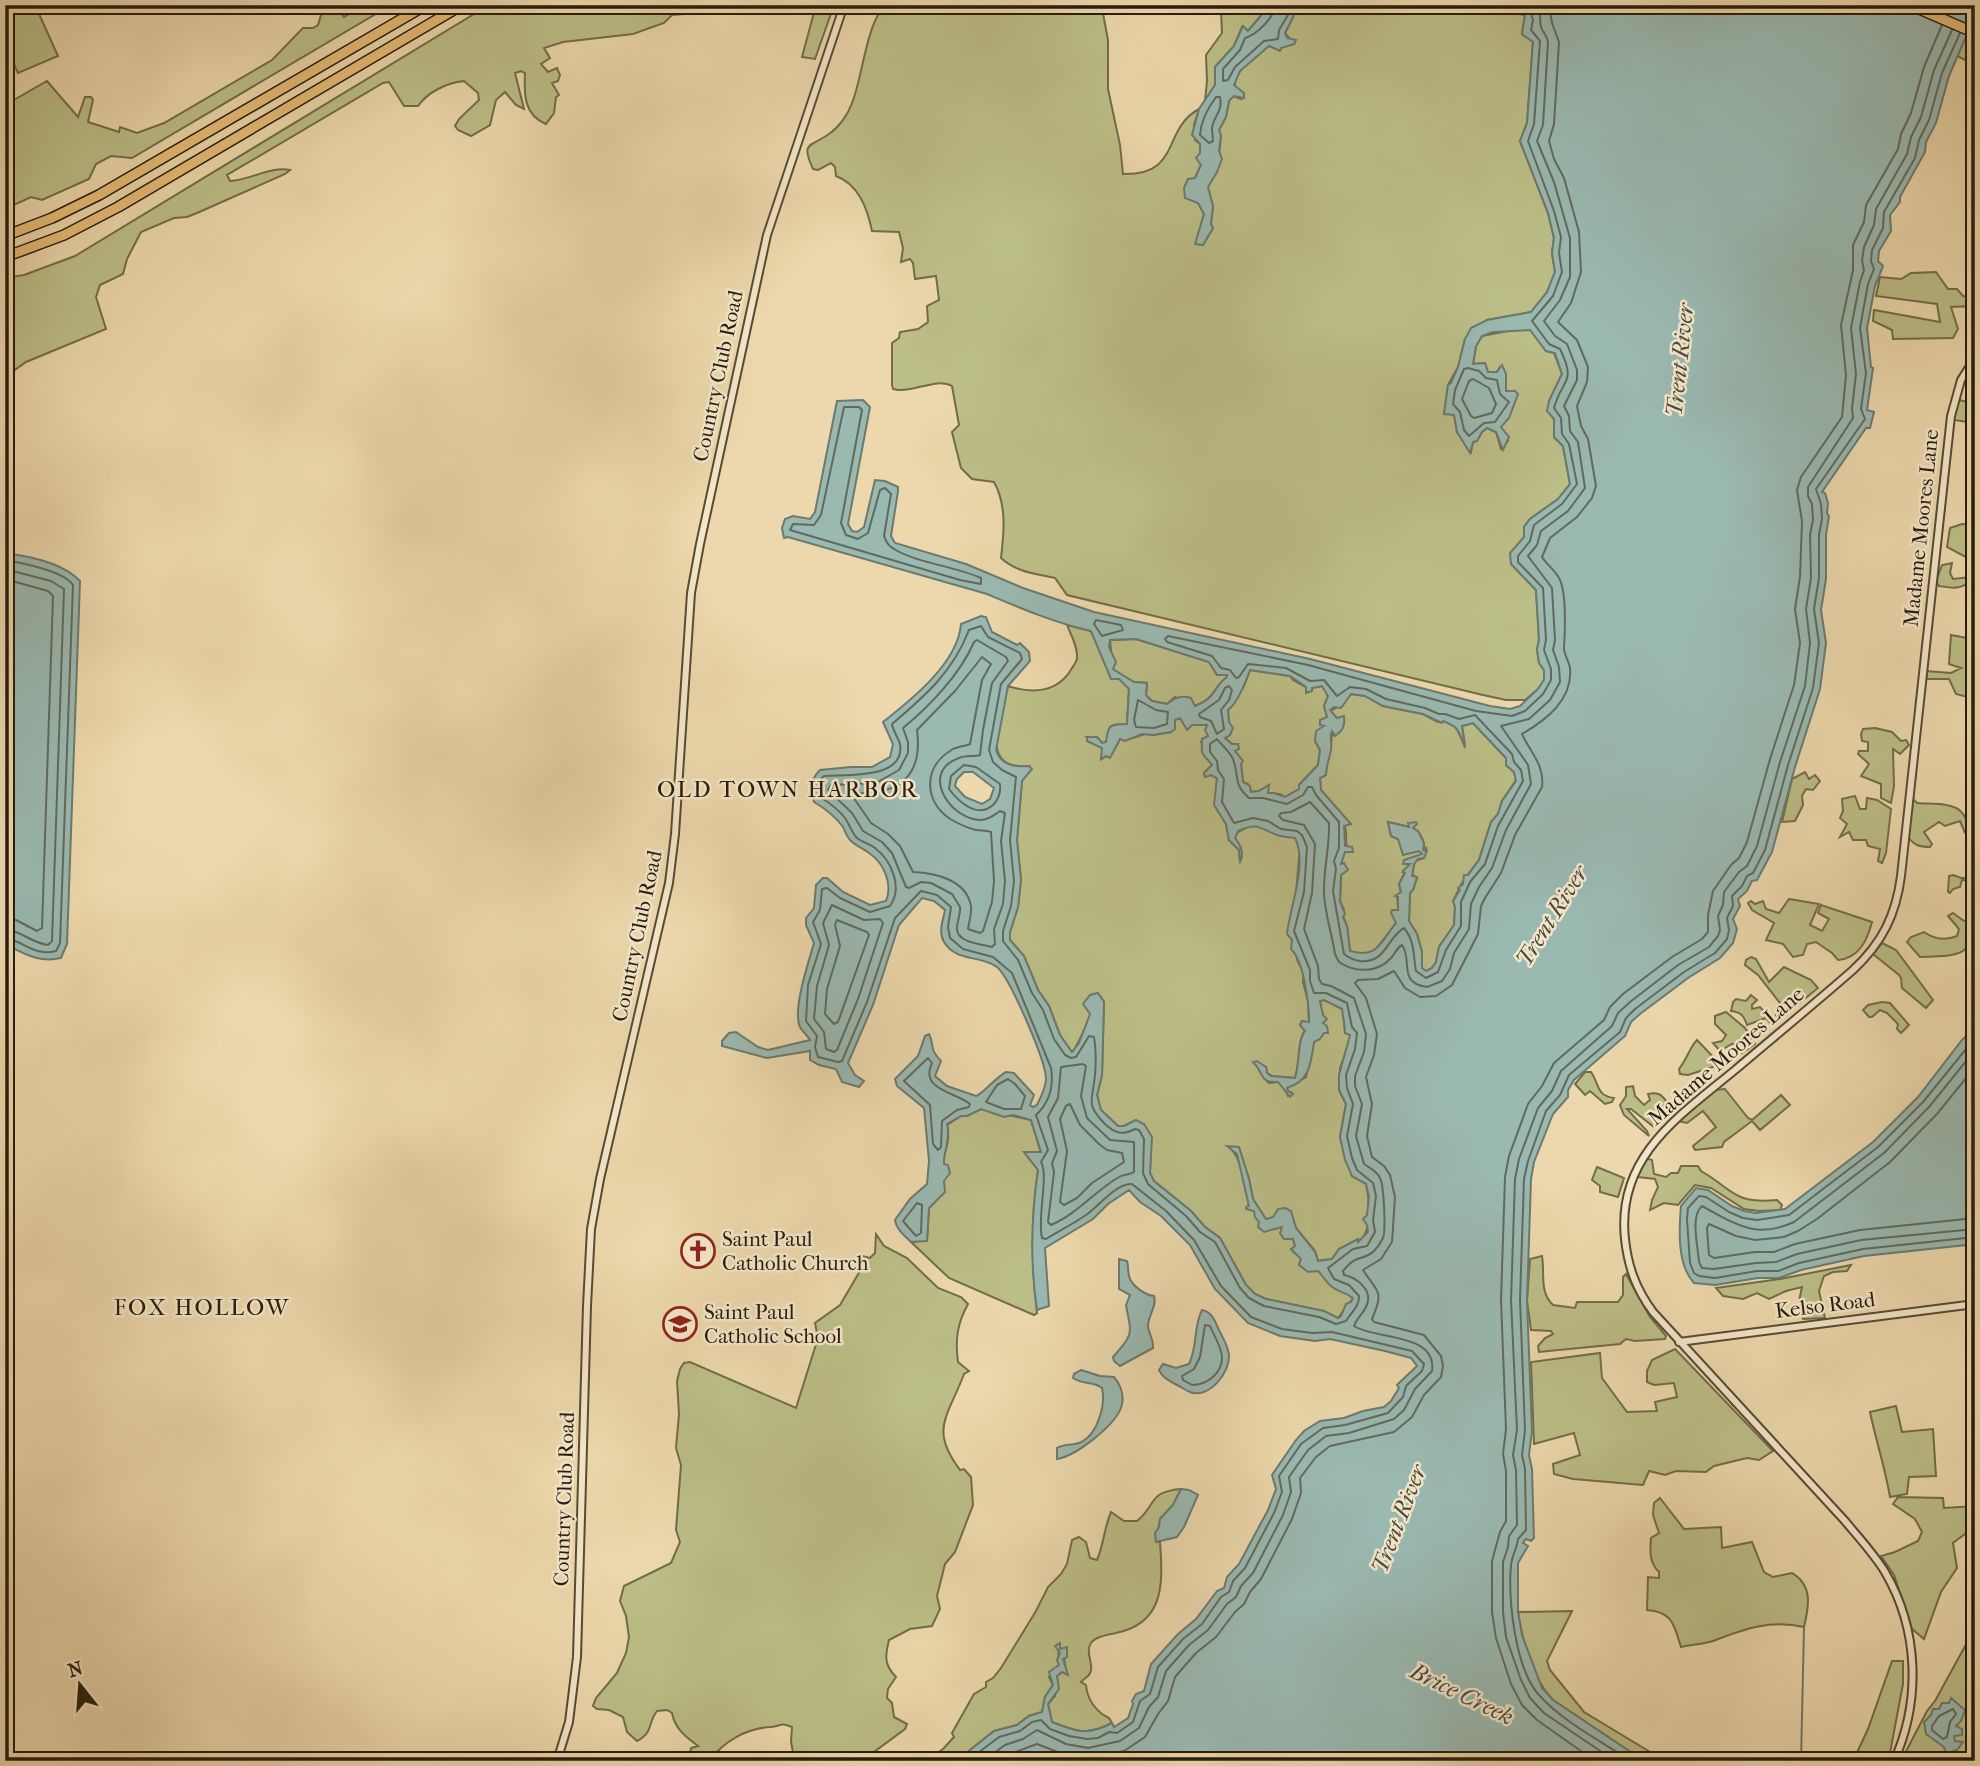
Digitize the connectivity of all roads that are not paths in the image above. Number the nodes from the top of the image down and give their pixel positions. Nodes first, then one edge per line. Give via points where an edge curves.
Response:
1 (426, 5) edge
2 (461, 5) edge
3 (844, 5) edge
4 (1910, 5) edge
5 (1975, 33) edge
6 (5, 236) edge
7 (5, 257) edge
8 (1975, 358) edge
9 (1975, 1304) edge
10 (1679, 1342) junction
11 (557, 1761) edge
12 (1894, 1761) edge

1 - 6 highway via 99,195
2 - 7 highway via 118,207
3 - 11 street, Country Club Road via 767,235 694,573 670,883 591,1229 576,1666 569,1722
4 - 5 highway
8 - 10 street, Madame Moores Lane via 1961,380 1951,416 1899,893 1888,928 1853,970 1664,1130 1630,1183 1623,1222 1628,1262 1644,1301
9 - 10 street, Kelso Road
10 - 12 street, Madame Moores Lane via 1844,1521 1884,1571 1904,1616 1913,1661 1909,1717

